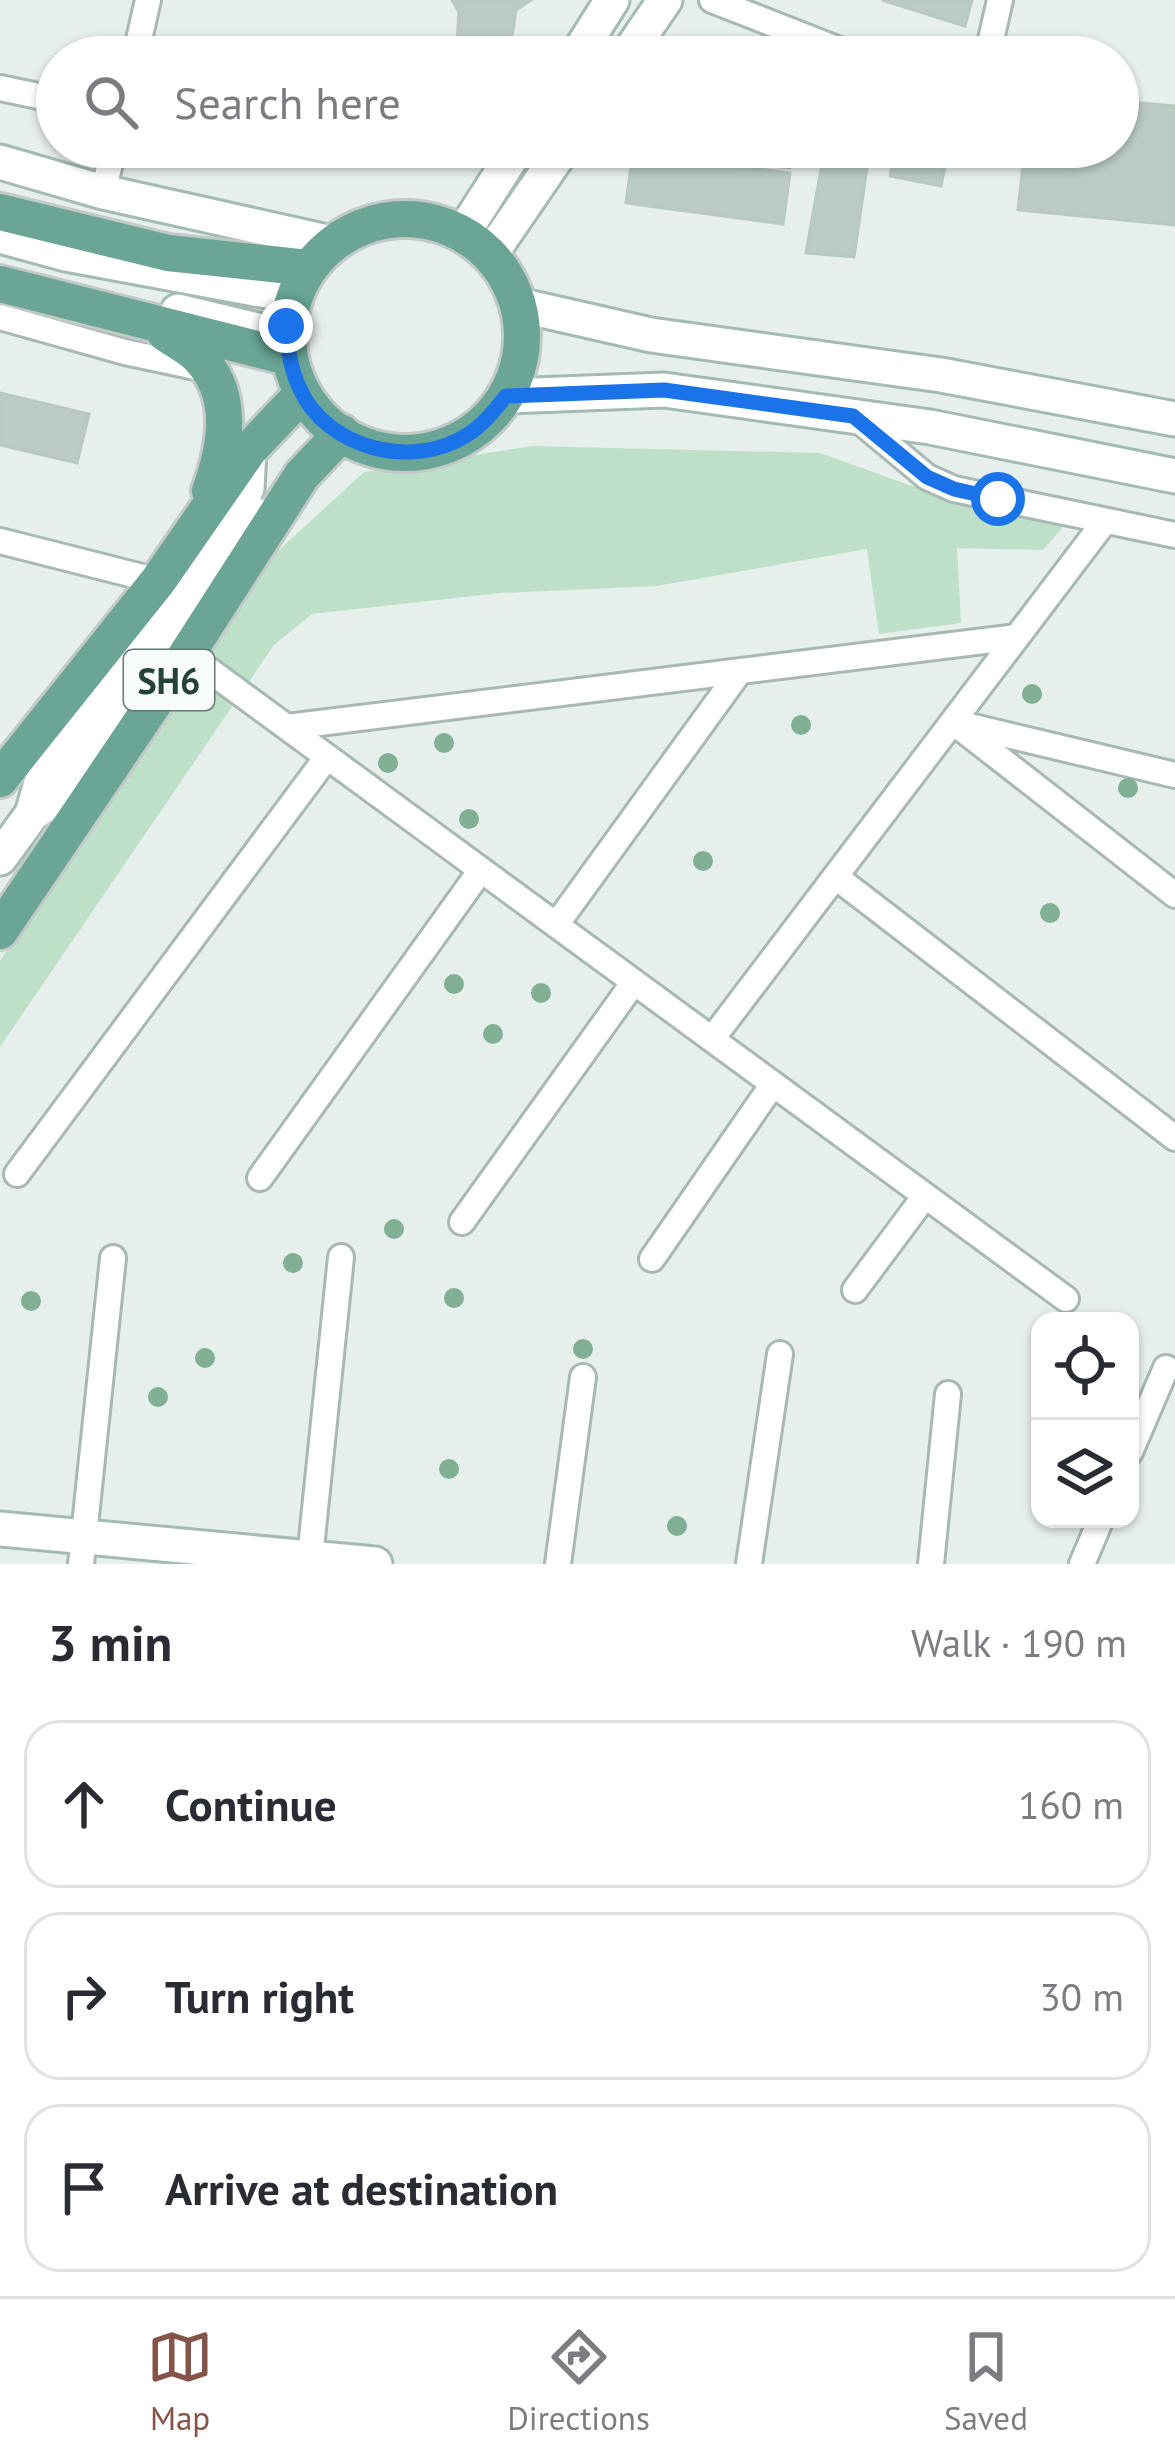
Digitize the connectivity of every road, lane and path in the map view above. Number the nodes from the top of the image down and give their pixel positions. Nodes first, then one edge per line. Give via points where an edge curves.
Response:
1 (148, 0) edge
2 (612, 0) edge
3 (665, 0) edge
4 (712, 0) edge
5 (1000, 0) edge
6 (140, 36) edge
7 (589, 36) edge
8 (640, 36) edge
9 (804, 36) edge
10 (992, 36) edge
11 (0, 88) edge
12 (36, 96) edge
13 (0, 162) edge
14 (109, 168) edge
15 (509, 168) edge
16 (545, 168) edge
17 (103, 192) junction
18 (0, 212) edge
19 (0, 236) edge
20 (476, 244) junction
21 (0, 267) edge
22 (311, 269) junction
23 (0, 284) edge
24 (519, 305) junction
25 (0, 317) edge
26 (152, 324) junction
27 (288, 347) junction
28 (208, 369) junction
29 (302, 394) junction
30 (506, 396) junction
31 (853, 416) junction
32 (1175, 419) edge
33 (342, 434) junction
34 (249, 450) junction
35 (1175, 476) edge
36 (296, 485) junction
37 (202, 518) junction
38 (1105, 521) junction
39 (1175, 536) edge
40 (0, 541) edge
41 (158, 580) junction
42 (1017, 637) junction
43 (187, 654) junction
44 (740, 671) junction
45 (953, 722) junction
46 (287, 727) junction
47 (327, 757) junction
48 (1175, 775) edge
49 (0, 779) edge
50 (32, 814) junction
51 (0, 858) edge
52 (481, 870) junction
53 (836, 877) junction
54 (1175, 895) edge
55 (556, 925) junction
56 (0, 931) edge
57 (634, 982) junction
58 (712, 1040) junction
59 (773, 1084) junction
60 (1175, 1138) edge
61 (17, 1174) dead end
62 (260, 1178) dead end
63 (925, 1196) junction
64 (462, 1222) dead end
65 (341, 1257) dead end
66 (113, 1258) dead end
67 (652, 1259) dead end
68 (855, 1290) dead end
69 (1066, 1299) dead end
70 (780, 1354) dead end
71 (1166, 1368) dead end
72 (583, 1377) dead end
73 (948, 1394) dead end
74 (1139, 1432) edge
75 (1097, 1528) edge
76 (0, 1529) edge
77 (83, 1549) edge
78 (310, 1558) junction
79 (375, 1564) edge
80 (558, 1564) edge
81 (749, 1564) edge
82 (931, 1564) edge
83 (1082, 1564) edge

1 - 6 street
2 - 7 main road
3 - 8 main road
4 - 9 street
5 - 10 street
11 - 12 street
13 - 17 main road
14 - 17 street
15 - 20 main road
16 - 20 main road
17 - 22 main road
18 - 22 main road via 168,253
19 - 22 main road via 66,254
20 - 22 main road via 430,221 396,219 362,226
20 - 24 main road via 508,278
21 - 27 main road
22 - 27 main road via 286,326
23 - 26 main road
24 - 30 main road via 523,336
24 - 32 main road via 651,335 941,375
25 - 28 street
26 - 27 main road
26 - 28 main road
27 - 29 main road
28 - 37 main road via 226,413
29 - 33 main road
29 - 34 main road, SH6
30 - 31 main road via 664,390
30 - 33 main road via 465,437 438,448 399,453
31 - 35 main road
31 - 38 street via 927,477 954,489
33 - 36 main road, SH6
34 - 37 main road, SH6
34 - 50 main road via 248,489 46,766
36 - 43 main road, SH6
36 - 50 main road via 266,501 73,785
37 - 41 main road, SH6
38 - 39 street
38 - 42 street
40 - 41 street
41 - 49 main road, SH6
42 - 44 street
42 - 45 street
43 - 46 street
43 - 56 main road, SH6
44 - 46 street
44 - 55 street
45 - 48 street
45 - 53 street
45 - 54 street
46 - 47 street
47 - 52 street
47 - 61 street
50 - 51 main road
52 - 55 street
52 - 62 street
53 - 58 street
53 - 60 street
55 - 57 street
57 - 58 street
57 - 64 street
58 - 59 street
59 - 63 street
59 - 67 street
63 - 68 street
63 - 69 street
65 - 78 street
66 - 77 street
70 - 81 street
71 - 74 street
72 - 80 street
73 - 82 street
75 - 83 street
76 - 77 main road
77 - 78 main road
78 - 79 main road

